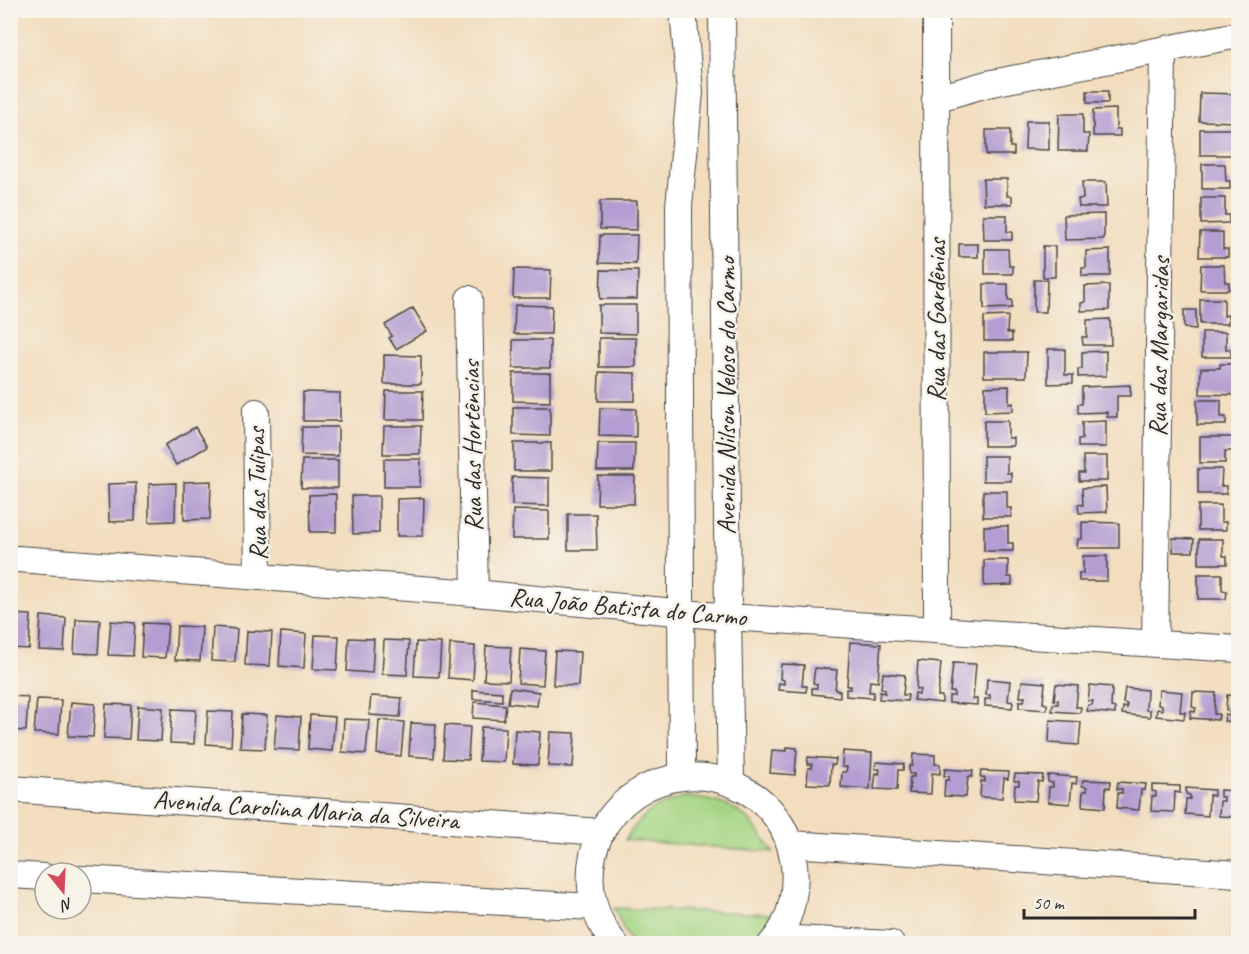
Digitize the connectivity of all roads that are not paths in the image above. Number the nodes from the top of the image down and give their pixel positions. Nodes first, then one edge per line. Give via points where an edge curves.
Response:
1 (683, 10) edge
2 (722, 10) edge
3 (936, 10) edge
4 (1239, 35) edge
5 (1163, 51) junction
6 (935, 99) junction
7 (469, 299) dead end
8 (256, 412) dead end
9 (18, 559) dead end
10 (258, 577) junction
11 (475, 593) junction
12 (681, 612) junction
13 (728, 617) junction
14 (937, 630) junction
15 (1155, 644) junction
16 (1239, 649) edge
17 (682, 776) junction
18 (731, 782) junction
19 (10, 789) edge
20 (601, 832) junction
21 (791, 844) junction
22 (1239, 874) edge
23 (10, 875) edge
24 (33, 876) edge
25 (93, 880) edge
26 (594, 907) junction
27 (774, 941) edge
28 (615, 944) edge
29 (891, 944) edge

1 - 12 street, Avenida Nilson Veloso do Carmo via 690,92 680,207
2 - 13 street, Avenida Nilson Veloso do Carmo
3 - 6 street, Rua das Gardênias
4 - 5 street
5 - 6 street via 987,84
5 - 15 street, Rua das Margaridas
6 - 14 street, Rua das Gardênias
7 - 11 street, Rua das Hortências
8 - 10 street, Rua das Tulipas
9 - 10 street, Rua João Batista do Carmo
10 - 11 street, Rua João Batista do Carmo
11 - 12 street, Rua João Batista do Carmo
12 - 13 street, Rua João Batista do Carmo
12 - 17 street, Avenida Nilson Veloso do Carmo
13 - 14 street, Rua João Batista do Carmo
13 - 18 street, Avenida Nilson Veloso do Carmo
14 - 15 street, Rua João Batista do Carmo
15 - 16 street, Rua João Batista do Carmo
17 - 18 street via 707,776
17 - 20 street via 639,791 621,804
18 - 21 street via 764,804
19 - 20 street, Avenida Carolina Maria da Silveira
20 - 26 street via 591,864
21 - 22 street
21 - 27 street via 796,877 791,909
23 - 24 street
25 - 26 street
26 - 28 street
27 - 29 street

